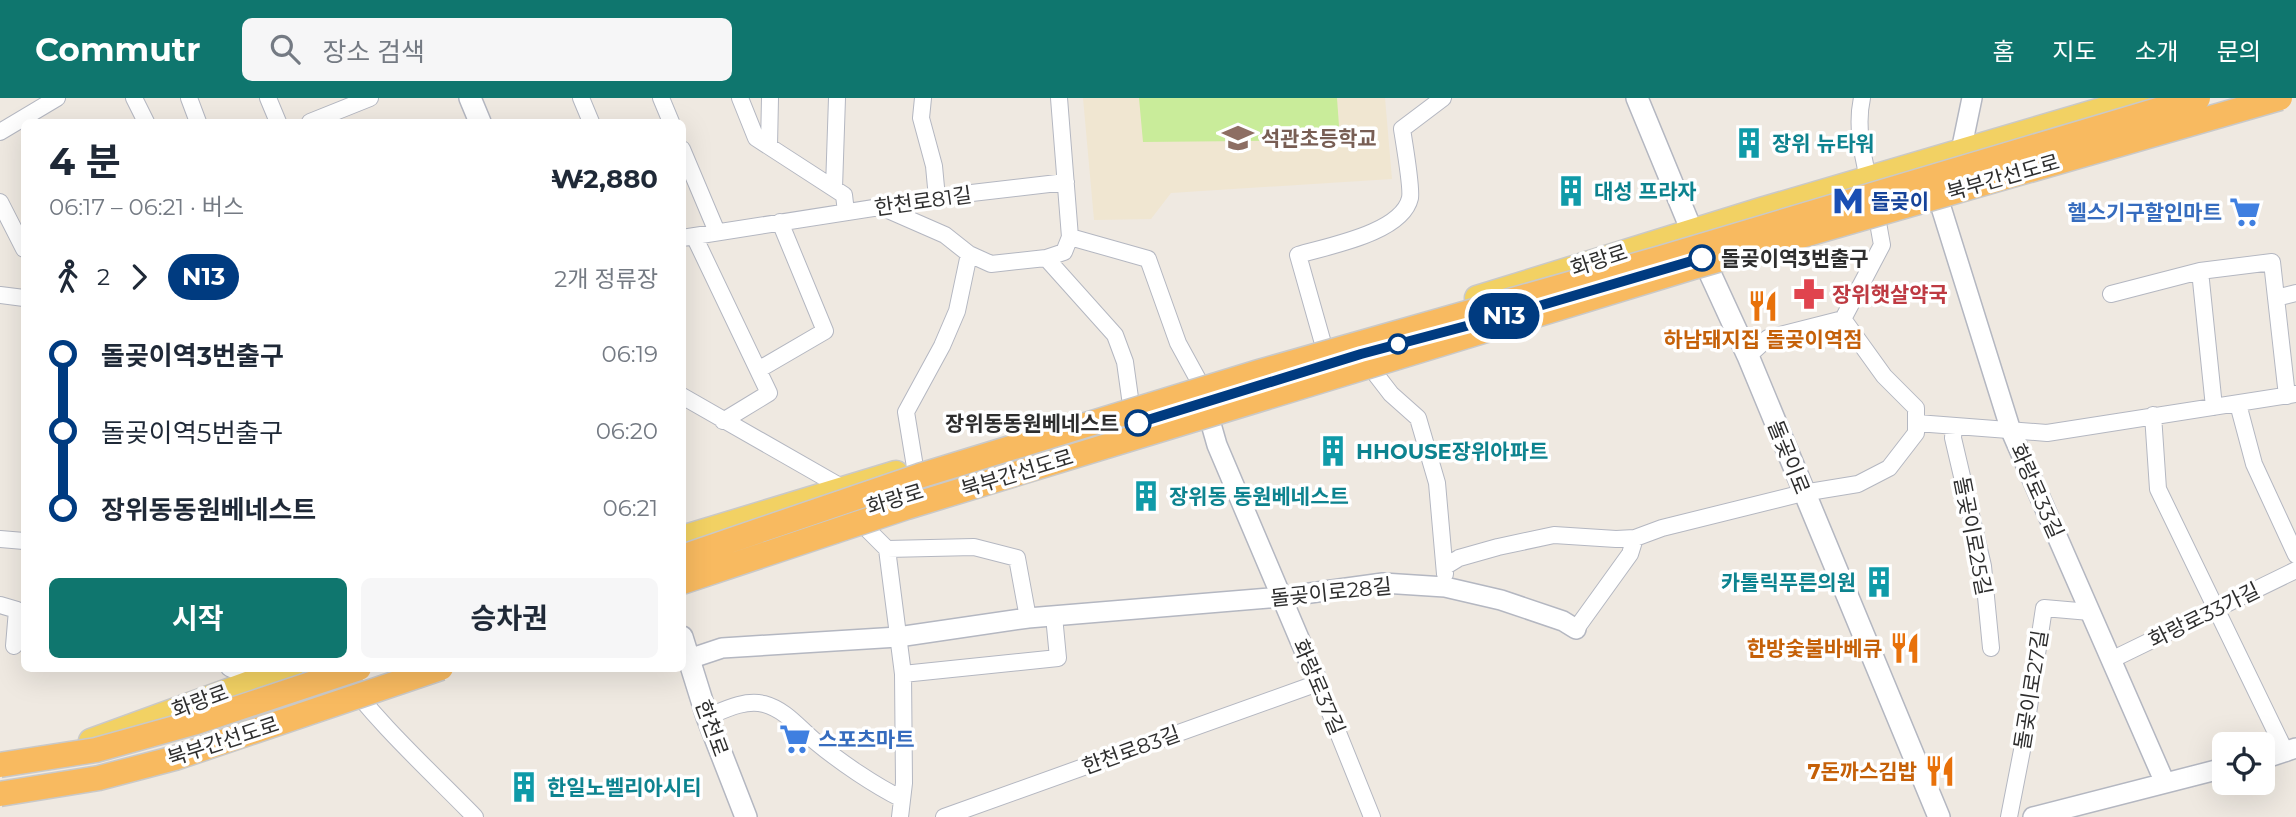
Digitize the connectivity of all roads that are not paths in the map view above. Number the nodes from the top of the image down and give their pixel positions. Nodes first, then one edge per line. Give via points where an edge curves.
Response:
1 (57, 98) edge
2 (134, 98) edge
3 (189, 98) edge
4 (268, 98) edge
5 (370, 98) edge
6 (470, 98) edge
7 (581, 98) edge
8 (661, 98) edge
9 (740, 98) edge
10 (770, 98) edge
11 (836, 98) edge
12 (923, 98) edge
13 (1059, 98) edge
14 (1443, 98) edge
15 (1637, 98) edge
16 (1862, 98) edge
17 (1972, 98) edge
18 (2141, 98) edge
19 (2198, 98) edge
20 (2243, 98) edge
21 (2280, 98) edge
22 (348, 109) edge
23 (41, 116) edge
24 (144, 119) edge
25 (197, 119) edge
26 (277, 119) edge
27 (319, 119) edge
28 (479, 119) edge
29 (590, 119) edge
30 (670, 119) edge
31 (21, 124) edge
32 (0, 132) edge
33 (769, 146) junction
34 (1961, 151) junction
35 (686, 158) edge
36 (1868, 178) junction
37 (1066, 182) junction
38 (834, 188) junction
39 (1935, 188) junction
40 (937, 198) junction
41 (0, 202) edge
42 (1875, 206) junction
43 (881, 207) junction
44 (1761, 210) junction
45 (846, 212) junction
46 (780, 222) junction
47 (1692, 230) junction
48 (717, 232) junction
49 (688, 237) edge
50 (1070, 237) junction
51 (1771, 237) junction
52 (21, 243) edge
53 (969, 254) junction
54 (1046, 258) junction
55 (1703, 258) junction
56 (2200, 271) junction
57 (2296, 293) edge
58 (2111, 294) dead end
59 (0, 295) edge
60 (21, 298) edge
61 (2276, 298) junction
62 (1843, 319) junction
63 (1324, 347) junction
64 (1361, 354) junction
65 (1748, 356) junction
66 (758, 370) junction
67 (1203, 394) junction
68 (2292, 395) edge
69 (686, 398) edge
70 (2238, 404) junction
71 (1131, 405) junction
72 (2214, 407) junction
73 (2153, 415) junction
74 (723, 421) junction
75 (1917, 423) junction
76 (1954, 426) junction
77 (2011, 431) junction
78 (915, 467) junction
79 (843, 488) junction
80 (1803, 493) junction
81 (850, 513) junction
82 (726, 524) junction
83 (686, 537) edge
84 (1635, 538) junction
85 (0, 539) edge
86 (21, 541) edge
87 (887, 549) junction
88 (739, 554) junction
89 (2296, 555) edge
90 (686, 556) edge
91 (1446, 566) junction
92 (2296, 570) edge
93 (686, 572) edge
94 (686, 581) edge
95 (1445, 587) junction
96 (1280, 597) junction
97 (0, 605) edge
98 (2215, 609) junction
99 (2090, 612) junction
100 (1054, 616) junction
101 (1028, 618) junction
102 (1576, 629) joint
103 (898, 637) junction
104 (13, 646) edge
105 (1991, 648) dead end
106 (686, 650) edge
107 (689, 659) junction
108 (2111, 660) junction
109 (238, 672) edge
110 (279, 672) edge
111 (399, 672) edge
112 (429, 672) edge
113 (903, 674) junction
114 (256, 680) junction
115 (356, 680) edge
116 (1318, 683) junction
117 (707, 717) junction
118 (109, 735) junction
119 (2291, 750) edge
120 (0, 757) edge
121 (141, 762) junction
122 (0, 765) edge
123 (0, 770) edge
124 (2212, 771) edge
125 (2165, 783) junction
126 (0, 792) edge
127 (902, 799) junction
128 (0, 804) edge
129 (475, 817) edge
130 (746, 817) edge
131 (900, 817) edge
132 (944, 817) edge
133 (1372, 817) edge
134 (1939, 817) edge
135 (2009, 817) edge
136 (2033, 817) edge

1 - 23 street
2 - 24 street
3 - 25 street
4 - 26 street
5 - 22 street
6 - 28 main road
7 - 29 street
8 - 30 street
9 - 33 street via 756,138
10 - 33 street
11 - 38 street
12 - 40 street via 921,118
13 - 37 street
14 - 63 street via 1402,129 1410,198 1402,213 1373,233 1298,255
15 - 47 main road, 돌곶이로
16 - 36 street via 1861,147
17 - 34 street
18 - 34 main road, 화랑로
19 - 90 highway, 북부간선도로, bridge via 1259,372 919,476
20 - 39 main road, 화랑로
21 - 94 highway, 북부간선도로, bridge via 1640,283 907,507
22 - 27 street
31 - 32 street
33 - 38 street
34 - 36 main road, 화랑로
35 - 48 street
36 - 44 main road, 화랑로
37 - 40 street, 한천로81길
37 - 50 street
38 - 45 street via 844,195
39 - 42 main road, 화랑로
39 - 77 street, 화랑로33길
40 - 43 street, 한천로81길
41 - 52 street
42 - 51 main road, 화랑로
42 - 62 street via 1882,245
43 - 45 street, 한천로81길
43 - 53 street via 945,235
44 - 47 main road, 화랑로
44 - 51 main road via 1758,226
45 - 46 street, 한천로81길
46 - 48 street, 한천로81길
46 - 66 street via 825,331
47 - 55 main road, 돌곶이로
47 - 63 main road, 화랑로
48 - 49 street, 한천로81길
49 - 66 street, 한천로81길
50 - 54 street via 1064,252
50 - 67 street via 1148,259 1178,343
51 - 55 main road, 화랑로
53 - 54 street via 991,264
53 - 78 street, 화랑로 via 957,312 906,412
54 - 71 street via 1115,335 1125,362
55 - 64 main road, 화랑로
55 - 65 main road, 돌곶이로
56 - 58 street
56 - 61 street via 2272,262
56 - 72 street
57 - 61 street
59 - 60 street
61 - 68 street
62 - 65 street via 1768,338
62 - 75 street via 1884,376 1916,408
63 - 67 main road, 화랑로
64 - 67 main road, 화랑로
64 - 91 street via 1391,394 1418,418 1437,483
65 - 80 main road, 돌곶이로
66 - 74 street, 한천로81길 via 769,393
67 - 71 main road, 화랑로
67 - 81 main road, 화랑로
67 - 96 street, 화랑로37길 via 1217,446
68 - 70 street
69 - 74 street, 화랑로
70 - 72 street
70 - 89 street via 2254,464
71 - 78 main road, 화랑로
72 - 73 street
73 - 77 street via 2047,433
73 - 98 street via 2158,489
74 - 79 street, 화랑로
75 - 76 street
75 - 80 street via 1916,433 1888,468 1858,484
76 - 77 street
76 - 105 street, 돌곶이로25길 via 1983,566
77 - 99 street, 화랑로33길
78 - 79 main road, 화랑로
79 - 82 main road, 화랑로
80 - 84 street
80 - 134 main road, 돌곶이로
81 - 87 street
81 - 88 main road, 화랑로
82 - 83 main road, 화랑로
82 - 88 main road via 724,541
84 - 91 street via 1554,535 1498,547
84 - 102 street, 돌곶이로28길 via 1630,554
85 - 86 street
87 - 101 street via 974,547 1017,558
87 - 103 street
88 - 93 main road, 화랑로
91 - 95 street
92 - 98 street, 화랑로33가길
95 - 96 street, 돌곶이로28길 via 1383,583
95 - 102 street, 돌곶이로28길 via 1501,600
96 - 100 street, 돌곶이로28길
96 - 116 street, 화랑로37길
97 - 104 street via 17,610
98 - 108 street, 화랑로33가길
98 - 119 street
99 - 108 street, 화랑로33길
99 - 135 street, 돌곶이로27길 via 2044,608
100 - 101 street, 돌곶이로28길
100 - 113 street via 1058,658
101 - 103 street, 돌곶이로28길
103 - 107 street, 돌곶이로28길 via 722,648
103 - 113 street
106 - 107 main road, 한천로
107 - 117 main road, 한천로
108 - 125 street, 화랑로33길
109 - 114 street
110 - 114 main road, 화랑로
111 - 115 main road, 화랑로
112 - 126 highway, 북부간선도로, bridge via 175,758 99,778
113 - 127 street
114 - 118 main road, 화랑로
115 - 121 main road, 화랑로
115 - 122 highway, 북부간선도로, bridge via 96,750
115 - 129 street
116 - 132 street, 한천로83길
116 - 133 street, 화랑로37길
117 - 127 street via 741,704 763,704 790,717 817,743
117 - 130 main road, 한천로
118 - 120 street, 화랑로
118 - 123 main road, 화랑로
121 - 126 main road, 화랑로
121 - 128 street, 화랑로
124 - 125 street
125 - 136 street
127 - 131 street

